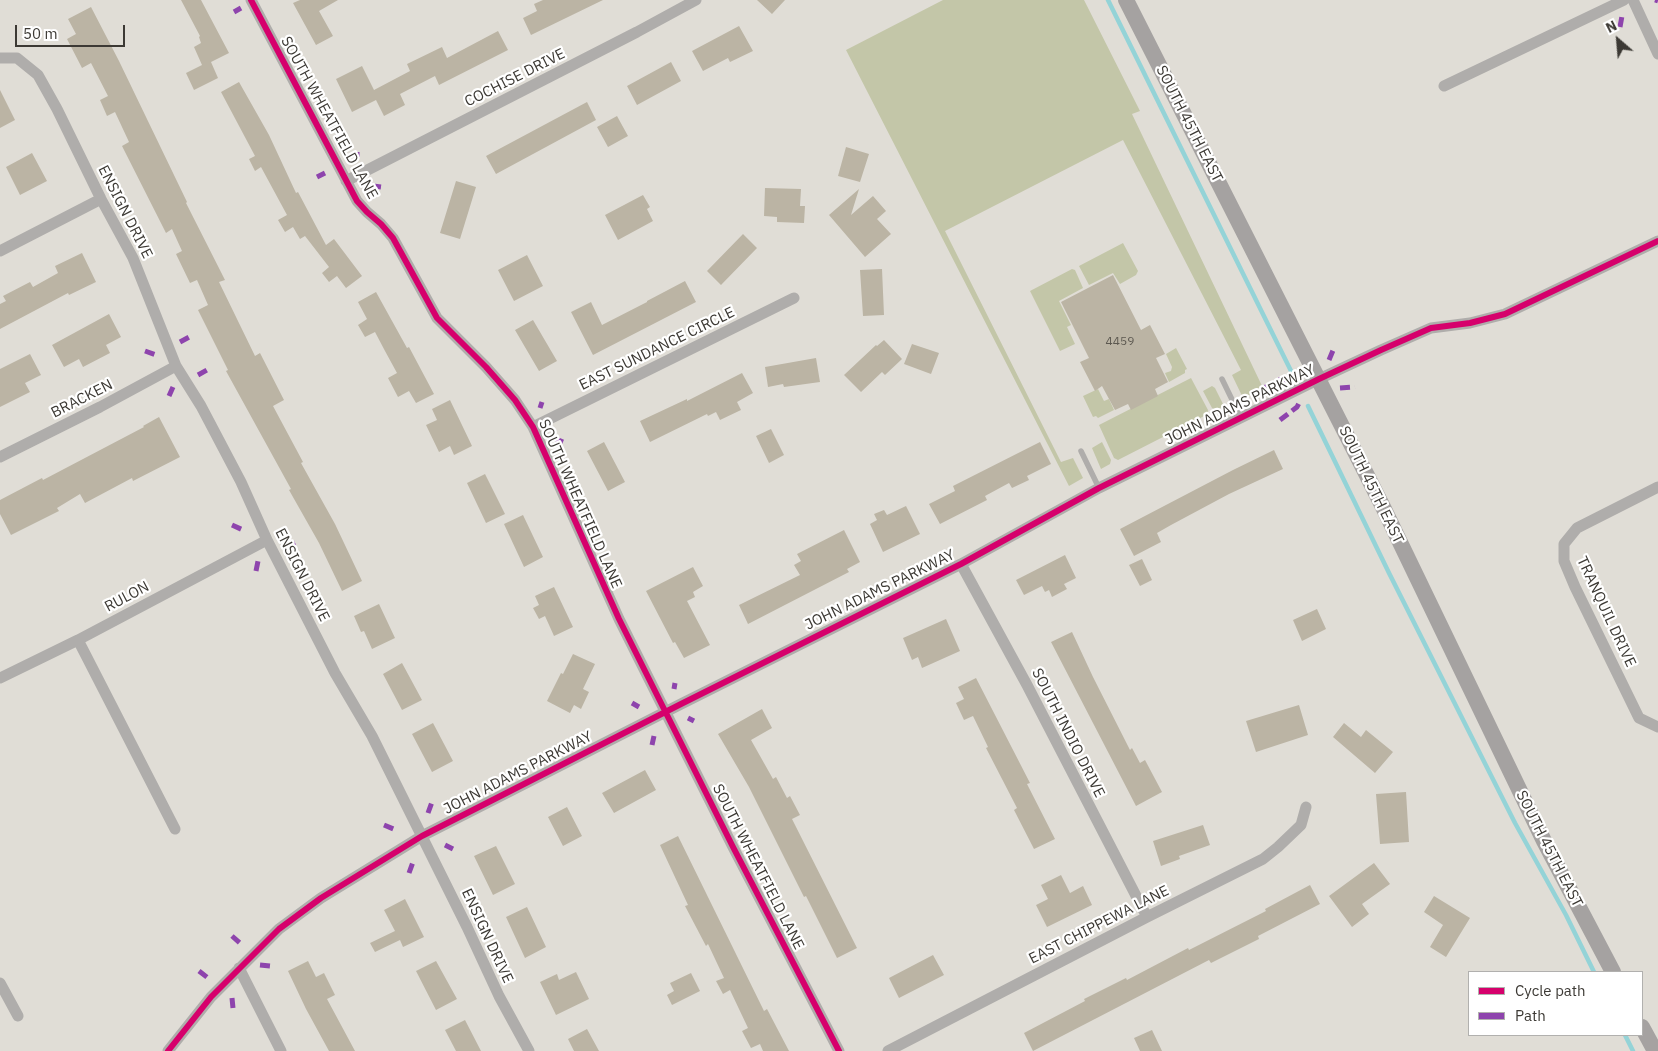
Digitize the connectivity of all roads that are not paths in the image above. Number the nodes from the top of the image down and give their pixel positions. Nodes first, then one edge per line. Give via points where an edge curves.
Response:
1 (251, 0) edge
2 (696, 0) edge
3 (1126, 0) edge
4 (1624, 0) edge
5 (1633, 0) edge
6 (1658, 54) edge
7 (0, 58) edge
8 (1444, 86) dead end
9 (346, 180) junction
10 (101, 199) junction
11 (1658, 241) edge
12 (0, 251) edge
13 (794, 298) dead end
14 (176, 366) junction
15 (1222, 379) dead end
16 (1319, 379) junction
17 (1241, 418) junction
18 (533, 427) junction
19 (1081, 451) dead end
20 (0, 457) edge
21 (1658, 487) edge
22 (1099, 488) junction
23 (267, 540) junction
24 (961, 564) junction
25 (78, 640) junction
26 (0, 678) edge
27 (665, 712) junction
28 (1658, 728) edge
29 (1306, 806) dead end
30 (175, 829) dead end
31 (422, 836) junction
32 (1147, 917) junction
33 (239, 968) junction
34 (1612, 971) edge
35 (0, 983) edge
36 (18, 1016) dead end
37 (1643, 1029) edge
38 (168, 1051) edge
39 (282, 1051) edge
40 (529, 1051) edge
41 (839, 1051) edge
42 (888, 1051) edge
43 (1655, 1051) edge

1 - 9 street, SOUTH WHEATFIELD LANE
2 - 9 street, COCHISE DRIVE
3 - 16 main road, SOUTH 45TH EAST
4 - 8 street
5 - 6 street
7 - 10 street, ENSIGN DRIVE via 17,58 38,75
9 - 18 street, SOUTH WHEATFIELD LANE via 356,201 393,238 437,318 486,367
10 - 12 street
10 - 14 street, ENSIGN DRIVE via 133,258
11 - 16 street, JOHN ADAMS PARKWAY via 1505,314 1431,328
13 - 18 street, EAST SUNDANCE CIRCLE
14 - 20 street, BRACKEN
14 - 23 street, ENSIGN DRIVE via 201,406
15 - 17 lane
16 - 17 street, JOHN ADAMS PARKWAY
16 - 34 main road, SOUTH 45TH EAST via 1544,841
17 - 22 street, JOHN ADAMS PARKWAY
18 - 27 street, SOUTH WHEATFIELD LANE via 619,619
19 - 22 lane
21 - 28 street, TRANQUIL DRIVE via 1577,528 1564,544 1564,561 1575,587 1639,718
22 - 24 street, JOHN ADAMS PARKWAY
23 - 25 street, RULON
23 - 31 street, ENSIGN DRIVE
24 - 27 street, JOHN ADAMS PARKWAY
24 - 32 street, SOUTH INDIO DRIVE
25 - 26 street, RULON
25 - 30 street
27 - 31 street, JOHN ADAMS PARKWAY
27 - 41 street, SOUTH WHEATFIELD LANE
29 - 32 street, EAST CHIPPEWA LANE via 1301,825 1263,859
31 - 33 street, JOHN ADAMS PARKWAY via 321,898 279,929
31 - 40 street, ENSIGN DRIVE
32 - 42 street, EAST CHIPPEWA LANE
33 - 38 street, JOHN ADAMS PARKWAY
33 - 39 street
35 - 36 street
37 - 43 main road

